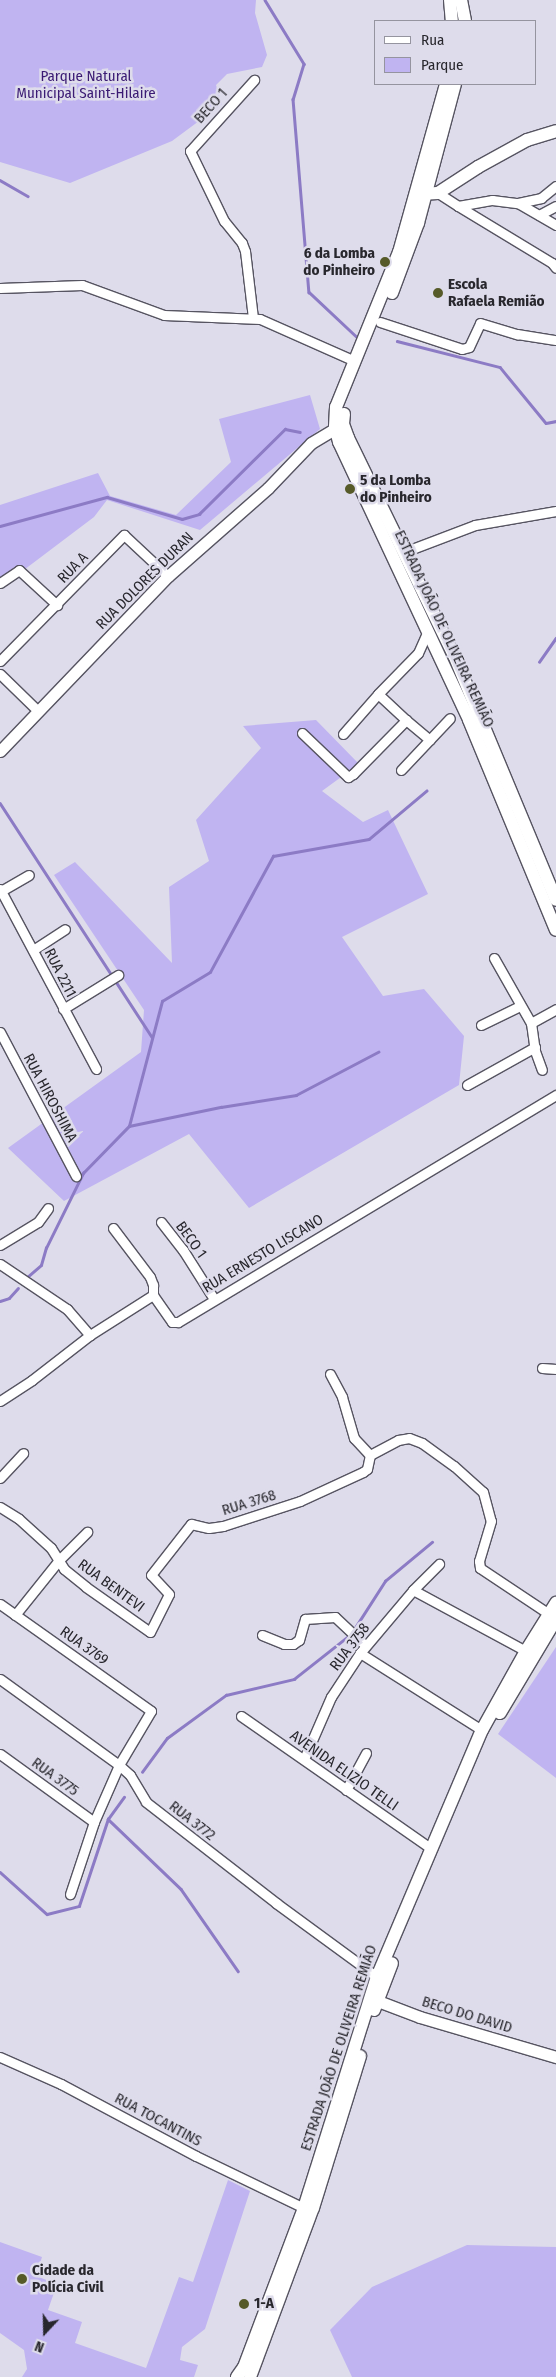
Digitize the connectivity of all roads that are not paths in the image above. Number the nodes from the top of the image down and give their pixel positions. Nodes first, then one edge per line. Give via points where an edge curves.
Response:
1 (450, 0) edge
2 (462, 0) edge
3 (452, 20) edge
4 (465, 20) edge
5 (254, 80) dead end
6 (446, 85) edge
7 (456, 85) edge
8 (556, 131) edge
9 (556, 186) edge
10 (427, 193) junction
11 (518, 203) junction
12 (458, 206) junction
13 (556, 206) edge
14 (540, 215) junction
15 (556, 225) edge
16 (556, 268) edge
17 (0, 288) edge
18 (253, 318) junction
19 (380, 322) junction
20 (371, 335) junction
21 (556, 340) edge
22 (355, 361) junction
23 (339, 425) junction
24 (556, 511) edge
25 (404, 552) junction
26 (168, 576) junction
27 (0, 583) edge
28 (57, 605) junction
29 (440, 624) junction
30 (428, 631) junction
31 (437, 650) junction
32 (418, 652) junction
33 (0, 661) edge
34 (0, 674) edge
35 (378, 694) junction
36 (38, 711) junction
37 (450, 718) dead end
38 (406, 720) junction
39 (302, 733) dead end
40 (342, 734) dead end
41 (430, 740) junction
42 (0, 751) edge
43 (401, 770) dead end
44 (29, 875) dead end
45 (0, 890) edge
46 (556, 900) edge
47 (555, 925) edge
48 (65, 929) dead end
49 (33, 950) junction
50 (494, 958) dead end
51 (118, 975) dead end
52 (520, 1006) junction
53 (63, 1009) junction
54 (556, 1009) edge
55 (530, 1023) junction
56 (481, 1025) dead end
57 (0, 1032) edge
58 (534, 1047) junction
59 (96, 1069) dead end
60 (542, 1070) dead end
61 (467, 1085) dead end
62 (556, 1095) edge
63 (76, 1176) dead end
64 (48, 1208) dead end
65 (161, 1222) dead end
66 (113, 1228) dead end
67 (0, 1245) edge
68 (0, 1264) edge
69 (153, 1295) junction
70 (214, 1299) junction
71 (90, 1336) junction
72 (542, 1368) dead end
73 (556, 1369) edge
74 (330, 1374) dead end
75 (0, 1401) edge
76 (23, 1453) dead end
77 (370, 1455) junction
78 (0, 1478) edge
79 (0, 1507) edge
80 (87, 1532) dead end
81 (59, 1560) junction
82 (438, 1564) dead end
83 (413, 1590) junction
84 (556, 1603) edge
85 (0, 1604) edge
86 (15, 1615) junction
87 (553, 1617) edge
88 (150, 1632) joint
89 (262, 1635) dead end
90 (363, 1649) junction
91 (526, 1651) junction
92 (0, 1679) edge
93 (241, 1716) dead end
94 (482, 1730) junction
95 (366, 1753) dead end
96 (0, 1754) edge
97 (304, 1759) junction
98 (119, 1764) junction
99 (346, 1790) junction
100 (94, 1822) junction
101 (430, 1848) junction
102 (70, 1894) dead end
103 (377, 1977) junction
104 (374, 1999) junction
105 (0, 2057) edge
106 (556, 2057) edge
107 (304, 2208) junction
108 (237, 2377) edge
109 (250, 2377) edge

1 - 3 main road
2 - 4 main road
5 - 18 street, BECO 1 via 190,151 224,221 246,252
6 - 10 main road, ESTRADA JOÃO DE OLIVEIRA REMIÃO
7 - 10 main road, ESTRADA JOÃO DE OLIVEIRA REMIÃO
8 - 10 main road via 526,140
9 - 11 street via 541,198
10 - 12 street
10 - 19 main road, ESTRADA JOÃO DE OLIVEIRA REMIÃO
10 - 20 main road, ESTRADA JOÃO DE OLIVEIRA REMIÃO via 399,252
11 - 12 street via 492,200
11 - 14 street
12 - 16 street
13 - 14 street
14 - 15 street
17 - 18 street via 82,286 164,314
18 - 22 street
19 - 20 main road, ESTRADA JOÃO DE OLIVEIRA REMIÃO
19 - 21 street via 462,349 469,346 480,322 517,334
20 - 22 main road, ESTRADA JOÃO DE OLIVEIRA REMIÃO
20 - 23 main road, ESTRADA JOÃO DE OLIVEIRA REMIÃO
22 - 23 main road, ESTRADA JOÃO DE OLIVEIRA REMIÃO via 336,407
23 - 25 main road, ESTRADA JOÃO DE OLIVEIRA REMIÃO
23 - 26 street, RUA DOLORES DURAN via 311,443 268,488
23 - 30 main road, ESTRADA JOÃO DE OLIVEIRA REMIÃO via 339,442
24 - 25 street via 475,525
25 - 29 main road, ESTRADA JOÃO DE OLIVEIRA REMIÃO
26 - 28 street, RUA A via 124,536
26 - 36 street, RUA DOLORES DURAN
27 - 28 street via 19,570
28 - 33 street, RUA A
29 - 30 main road via 434,624
29 - 46 main road, ESTRADA JOÃO DE OLIVEIRA REMIÃO
30 - 31 main road, ESTRADA JOÃO DE OLIVEIRA REMIÃO
30 - 32 street
31 - 32 street
31 - 47 main road, ESTRADA JOÃO DE OLIVEIRA REMIÃO
32 - 35 street
34 - 36 street
35 - 38 street
35 - 40 street
36 - 42 street, RUA DOLORES DURAN
37 - 41 street
38 - 39 street via 348,777
38 - 41 street
41 - 43 street
44 - 45 street
45 - 49 street, RUA 2211
48 - 49 street
49 - 53 street, RUA 2211
50 - 52 street
51 - 53 street
52 - 55 street
52 - 56 street
53 - 59 street, RUA 2211
54 - 55 street
55 - 58 street
57 - 63 street, RUA HIROSHIMA
58 - 60 street
58 - 61 street
62 - 70 street, RUA ERNESTO LISCANO
64 - 67 street via 38,1222
65 - 70 street, BECO 1
66 - 69 street via 150,1277
68 - 71 street via 67,1309
69 - 70 street, RUA ERNESTO LISCANO via 175,1323
69 - 71 street
71 - 75 street
72 - 73 street
74 - 77 street via 342,1397 354,1438
76 - 78 street
77 - 87 street via 408,1438 422,1443 454,1466 483,1492 491,1515 478,1565
77 - 88 street, RUA 3768 via 363,1472 300,1501 223,1526 209,1528 191,1524 151,1576 170,1594
79 - 81 street, RUA BENTEVI via 19,1519 51,1548
80 - 81 street
81 - 86 street
81 - 88 street, RUA BENTEVI via 64,1569 86,1587
82 - 83 street, RUA 3758
83 - 90 street, RUA 3758
83 - 91 street
84 - 87 main road, ESTRADA JOÃO DE OLIVEIRA REMIÃO
85 - 86 street, RUA 3769
86 - 98 street, RUA 3769 via 151,1711
87 - 91 main road, ESTRADA JOÃO DE OLIVEIRA REMIÃO
87 - 104 main road, ESTRADA JOÃO DE OLIVEIRA REMIÃO via 490,1733
89 - 90 street via 284,1644 293,1644 299,1640 304,1619 335,1617
90 - 94 street
90 - 97 street, RUA 3758 via 331,1697
91 - 94 main road, ESTRADA JOÃO DE OLIVEIRA REMIÃO
92 - 98 street, RUA 3772
93 - 97 street, AVENIDA ELIZIO TELLI
94 - 101 main road, ESTRADA JOÃO DE OLIVEIRA REMIÃO
95 - 99 street
96 - 100 street, RUA 3775
97 - 99 street, AVENIDA ELIZIO TELLI
98 - 100 street
98 - 103 street, RUA 3772 via 130,1775 146,1802
99 - 101 street, AVENIDA ELIZIO TELLI
100 - 102 street
101 - 103 main road, ESTRADA JOÃO DE OLIVEIRA REMIÃO
103 - 104 main road, ESTRADA JOÃO DE OLIVEIRA REMIÃO
104 - 106 street, BECO DO DAVID via 420,2017
104 - 107 main road, ESTRADA JOÃO DE OLIVEIRA REMIÃO
104 - 109 main road, ESTRADA JOÃO DE OLIVEIRA REMIÃO via 313,2208
105 - 107 street, RUA TOCANTINS via 61,2084 196,2156
107 - 108 main road, ESTRADA JOÃO DE OLIVEIRA REMIÃO via 244,2367

